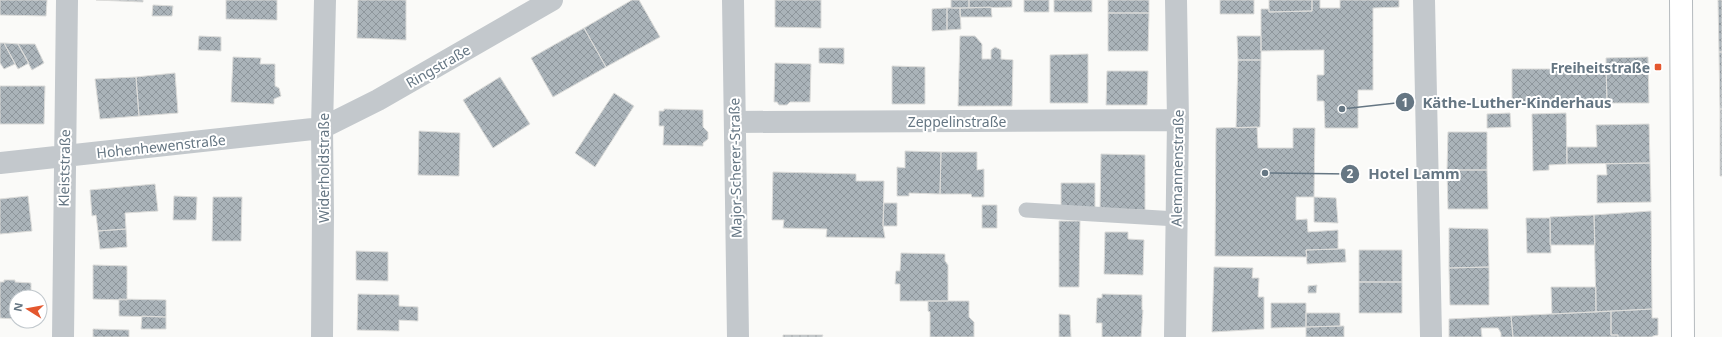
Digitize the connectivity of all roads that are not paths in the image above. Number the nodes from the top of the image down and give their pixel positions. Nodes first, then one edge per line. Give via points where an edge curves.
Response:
1 (67, 0) edge
2 (325, 0) edge
3 (552, 0) edge
4 (733, 0) edge
5 (1176, 0) edge
6 (1424, 0) edge
7 (1681, 0) edge
8 (1178, 120) junction
9 (735, 122) junction
10 (322, 128) junction
11 (64, 157) junction
12 (0, 163) edge
13 (1026, 210) dead end
14 (1177, 219) junction
15 (63, 337) edge
16 (322, 337) edge
17 (738, 337) edge
18 (1175, 337) edge
19 (1431, 337) edge
20 (1683, 337) edge

1 - 11 street, Kleiststraße
2 - 10 street, Widerholdstraße
3 - 10 street, Ringstraße via 378,100
4 - 9 street, Major-Scherer-Straße
5 - 8 street, Alemannenstraße
6 - 19 street
7 - 20 main road
8 - 9 street, Zeppelinstraße
8 - 14 street, Alemannenstraße
9 - 17 street, Major-Scherer-Straße
10 - 11 street, Hohenhewenstraße
10 - 16 street, Widerholdstraße
11 - 12 street, Hohenhewenstraße
11 - 15 street, Kleiststraße
13 - 14 lane
14 - 18 street, Alemannenstraße

